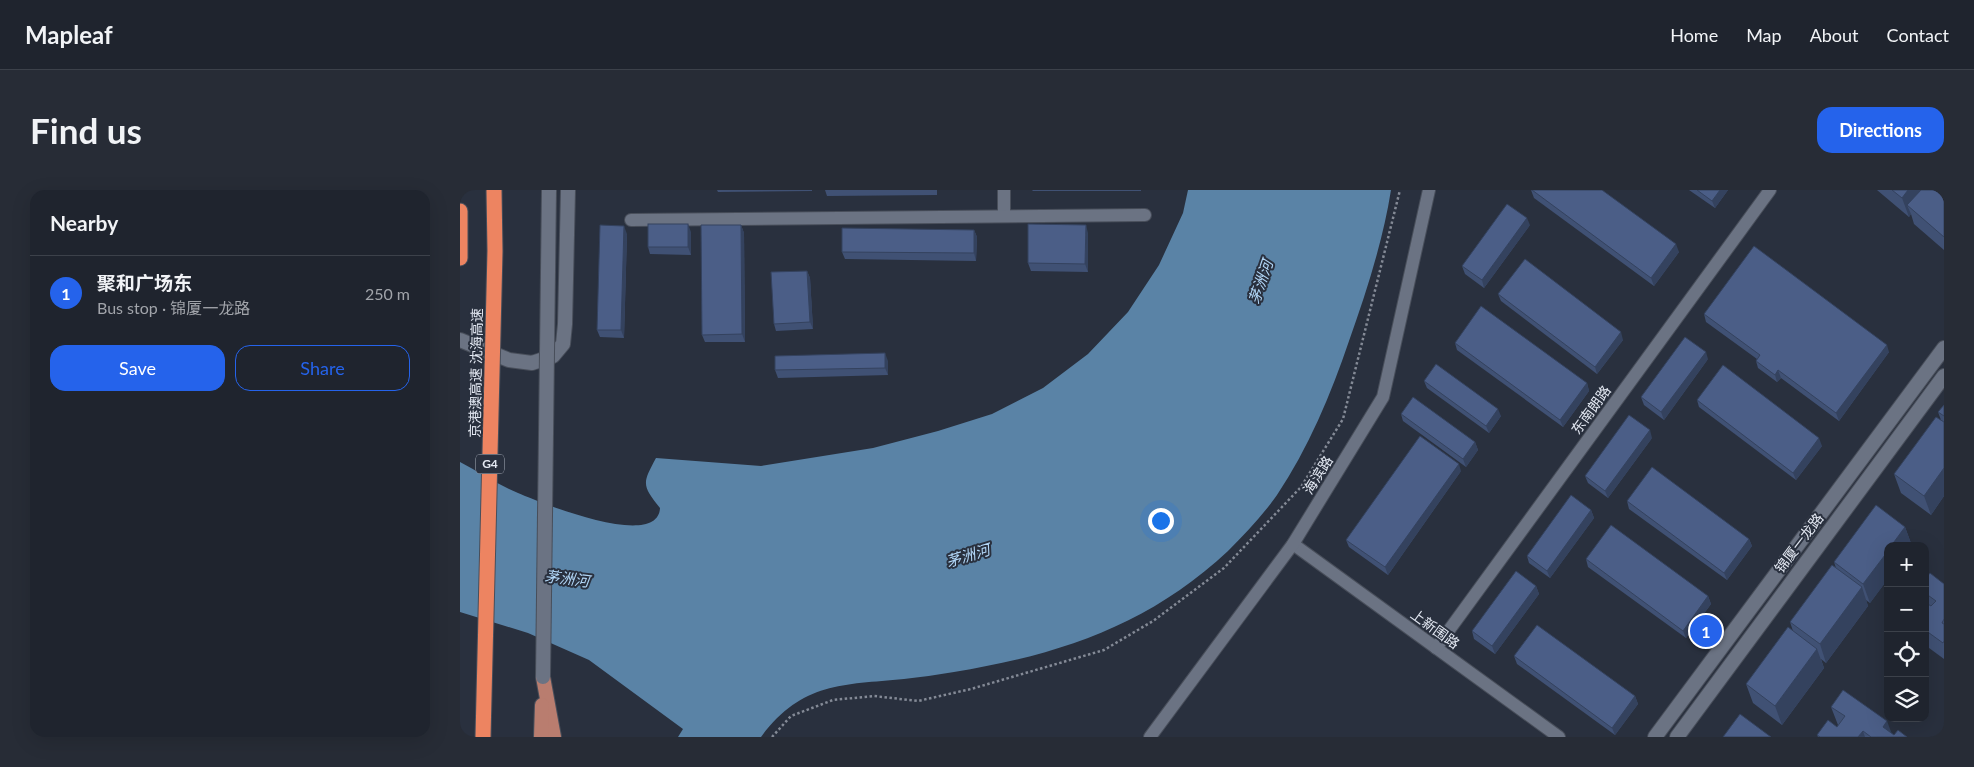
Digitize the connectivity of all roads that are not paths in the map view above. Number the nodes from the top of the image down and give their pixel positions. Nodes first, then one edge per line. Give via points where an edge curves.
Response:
1 (494, 190) edge
2 (549, 190) edge
3 (568, 190) edge
4 (1004, 190) edge
5 (1429, 190) edge
6 (1770, 190) edge
7 (460, 211) edge
8 (1145, 215) dead end
9 (1004, 216) junction
10 (630, 220) dead end
11 (460, 258) edge
12 (460, 340) edge
13 (1944, 348) edge
14 (1944, 376) edge
15 (1293, 544) junction
16 (1436, 648) junction
17 (544, 677) junction
18 (483, 737) edge
19 (541, 737) edge
20 (554, 737) edge
21 (1150, 737) edge
22 (1559, 737) edge
23 (1655, 737) edge
24 (1677, 737) edge

1 - 18 highway, 京港澳高速 沈海高速 / G4, bridge
2 - 17 street, bridge
3 - 12 street via 563,344 553,356 532,363 509,360
4 - 9 street
5 - 15 street, 海滨路 via 1383,397
6 - 16 street, 东南朗路
7 - 11 highway
8 - 9 street
9 - 10 street
13 - 23 street, 锦厦一龙路
14 - 24 street, 锦厦一龙路
15 - 16 street, 上新围路
15 - 21 street, 海滨路
16 - 22 street, 上新围路
17 - 19 main road
17 - 20 main road

